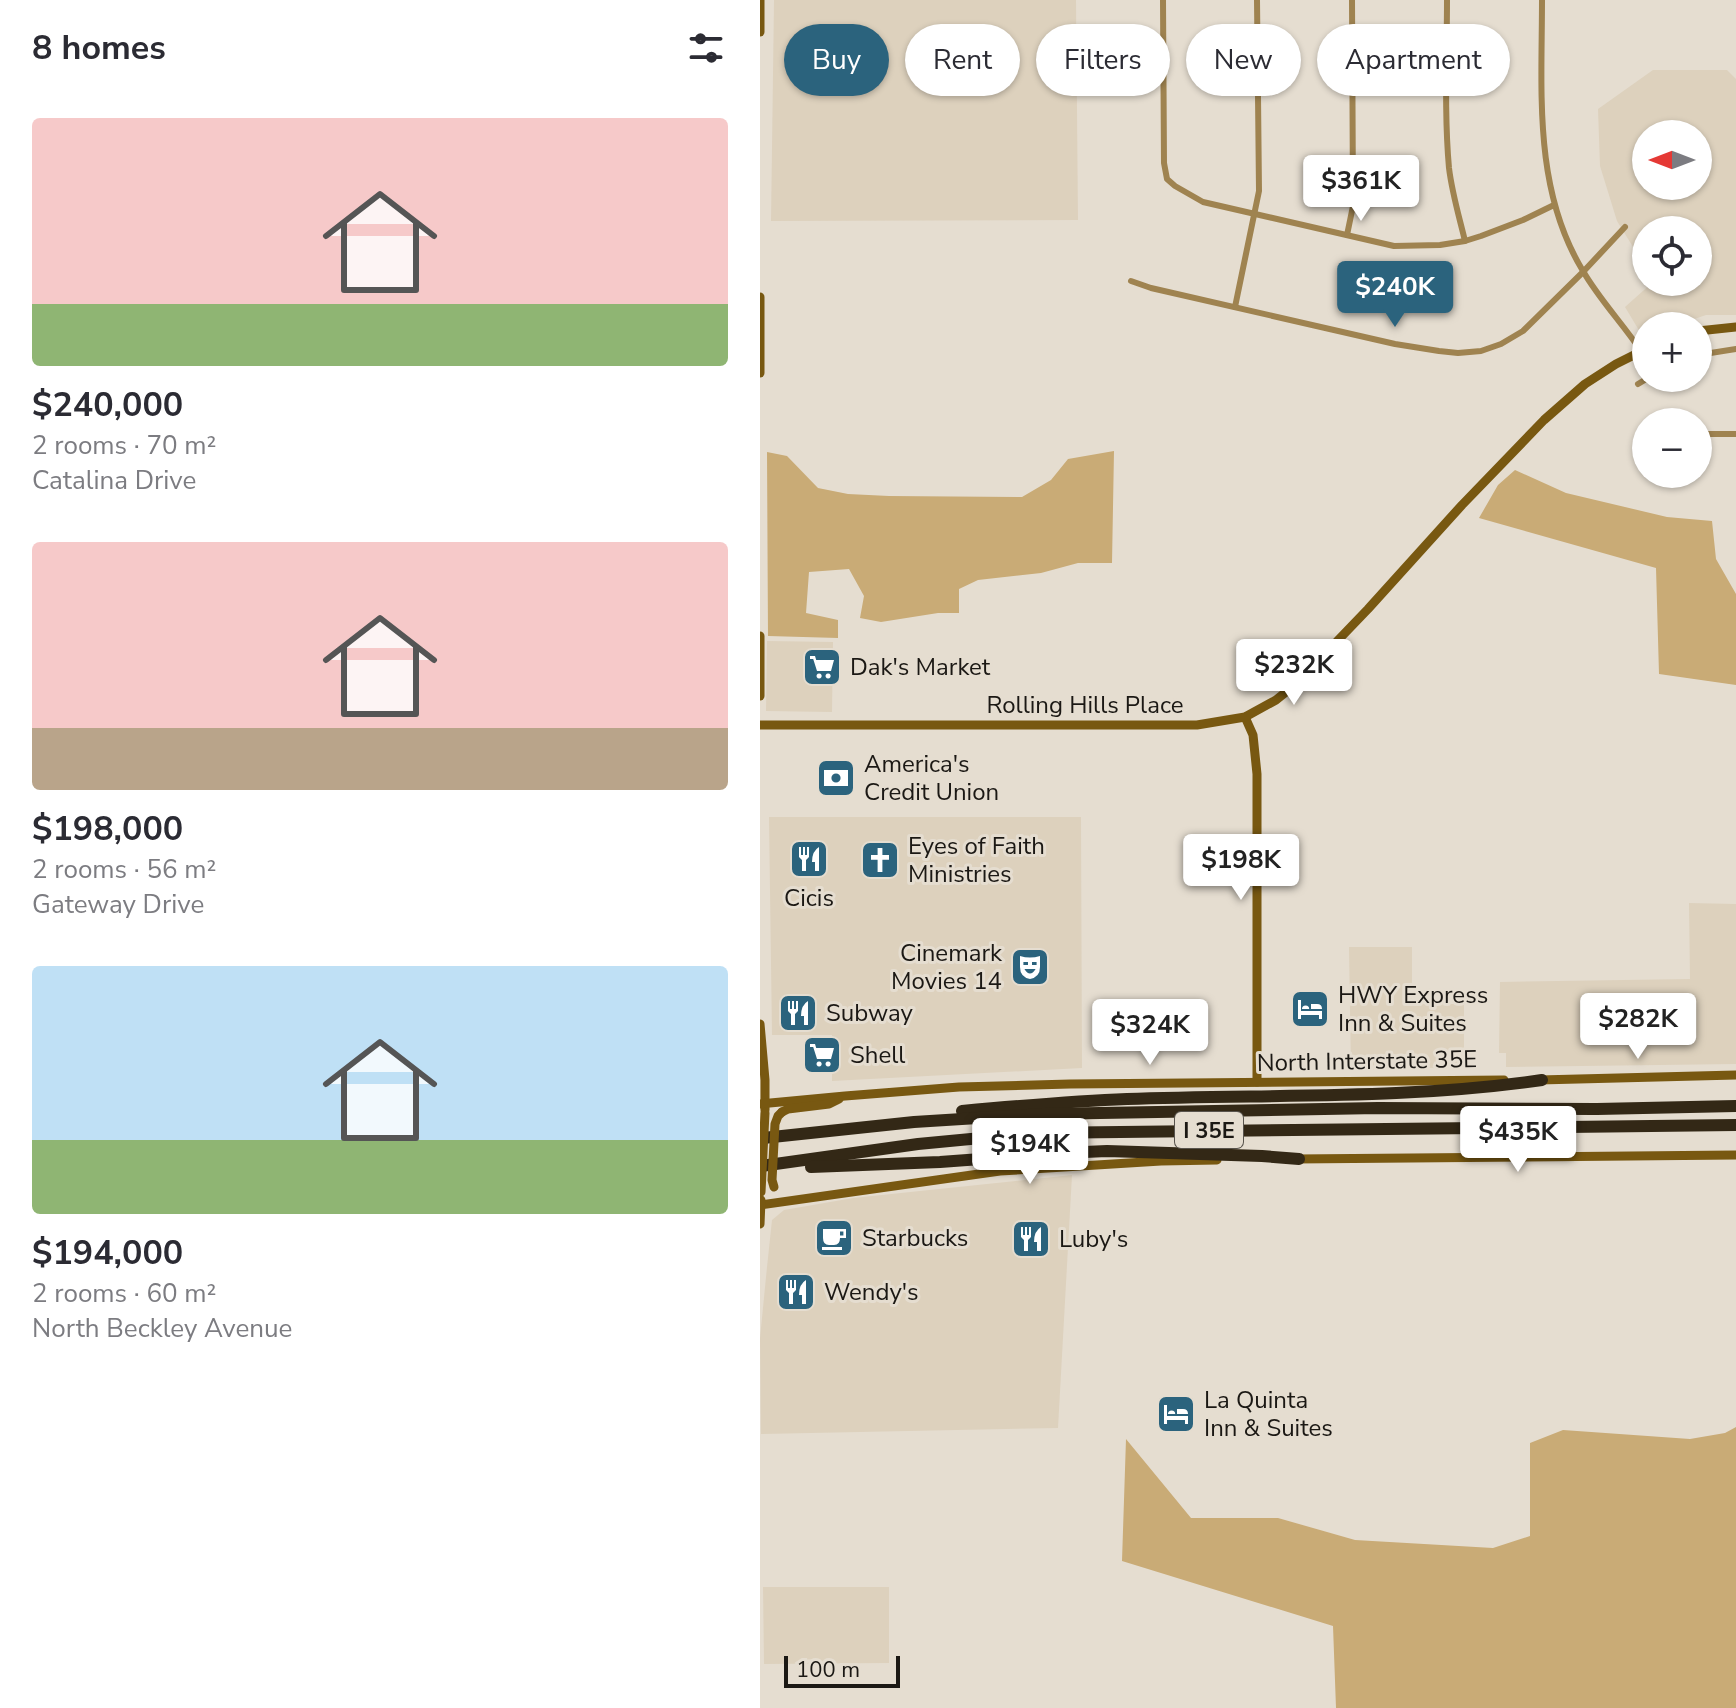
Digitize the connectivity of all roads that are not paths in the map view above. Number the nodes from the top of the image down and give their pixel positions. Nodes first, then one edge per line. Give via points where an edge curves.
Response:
1 (760, 0) edge
2 (1163, 0) edge
3 (1257, 0) edge
4 (1352, 0) edge
5 (1447, 0) edge
6 (1542, 0) edge
7 (760, 16) edge
8 (760, 32) edge
9 (1554, 205) junction
10 (1255, 215) junction
11 (1625, 227) dead end
12 (1347, 235) junction
13 (1465, 241) junction
14 (1583, 272) junction
15 (1131, 281) dead end
16 (760, 297) edge
17 (1235, 307) junction
18 (1736, 327) edge
19 (1712, 330) edge
20 (1632, 336) edge
21 (1736, 349) edge
22 (1712, 353) edge
23 (1632, 356) edge
24 (760, 373) edge
25 (1712, 434) edge
26 (1736, 434) edge
27 (760, 636) edge
28 (760, 696) edge
29 (1245, 717) junction
30 (760, 725) edge
31 (760, 1024) edge
32 (1736, 1075) edge
33 (1542, 1080) junction
34 (1257, 1082) junction
35 (845, 1096) junction
36 (1736, 1106) edge
37 (763, 1107) edge
38 (914, 1122) junction
39 (1736, 1125) edge
40 (760, 1138) edge
41 (1736, 1155) edge
42 (1299, 1159) junction
43 (760, 1166) edge
44 (760, 1173) edge
45 (761, 1192) edge
46 (795, 1200) junction
47 (760, 1205) edge
48 (760, 1224) edge

1 - 7 main road
2 - 10 street via 1167,179 1203,202
3 - 10 street
4 - 12 street via 1353,206
5 - 13 street via 1448,155
6 - 9 street via 1544,153
7 - 8 main road
9 - 13 street
9 - 14 street
10 - 12 street
10 - 17 street
11 - 14 street
12 - 13 street via 1400,246
14 - 17 street via 1523,331 1481,351 1395,344
14 - 20 street
15 - 17 street
16 - 24 main road
18 - 19 main road
21 - 22 street
23 - 29 main road, Rolling Hills Place via 1585,384 1544,420 1296,684
25 - 26 street
27 - 28 main road
29 - 30 main road, Rolling Hills Place via 1197,725
29 - 34 main road via 1253,735 1257,774
31 - 37 main road
32 - 33 main road, North Interstate 35E
33 - 34 main road, North Interstate 35E
33 - 38 highway via 1394,1093 1079,1101 958,1112
34 - 35 main road, North Interstate 35E via 959,1087
35 - 37 main road, North Interstate 35E
35 - 46 main road, bridge via 778,1116 772,1180 782,1195
36 - 38 highway, I 35E via 1099,1112
37 - 45 main road, bridge
38 - 40 highway, I 35E
39 - 43 highway, I 35E via 1034,1133
41 - 42 main road
42 - 44 highway via 1107,1151
42 - 46 main road via 1000,1171
45 - 47 main road
46 - 47 main road
47 - 48 main road

